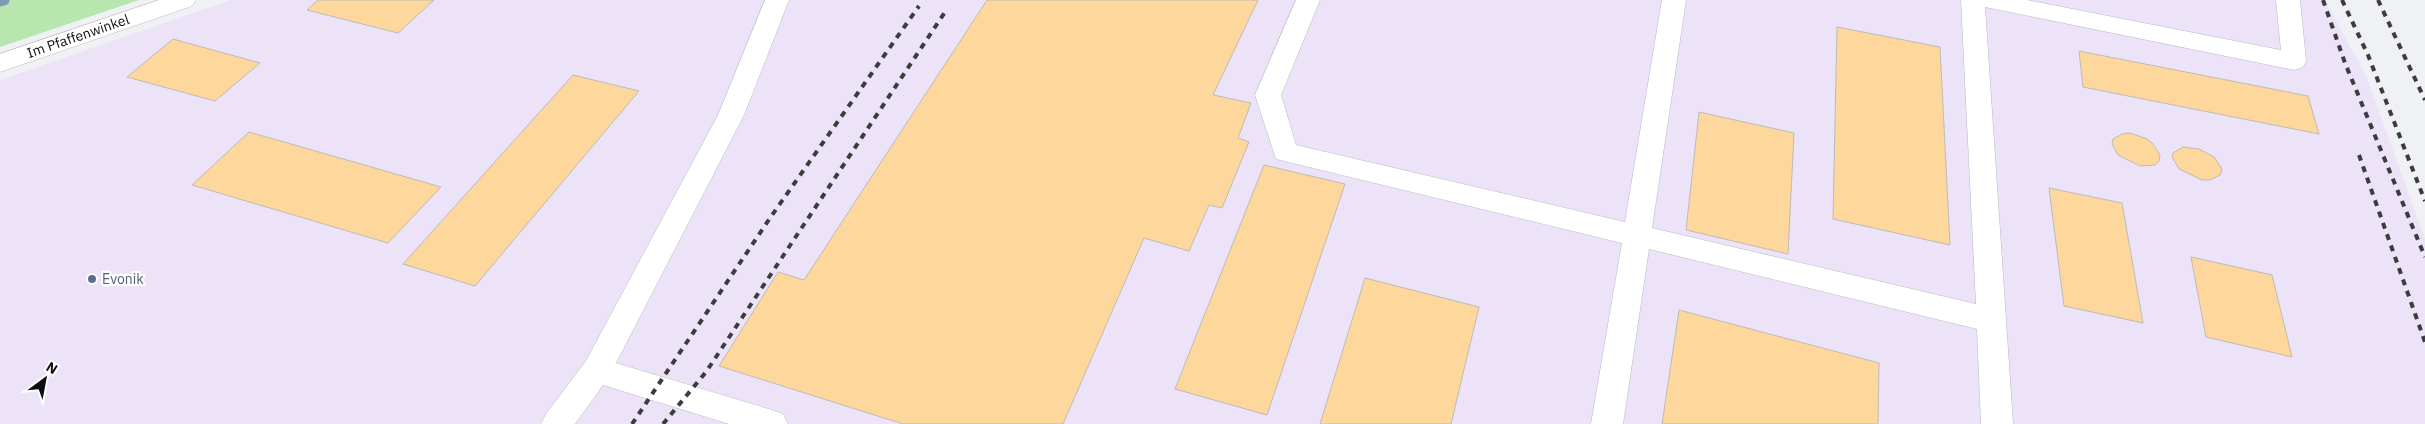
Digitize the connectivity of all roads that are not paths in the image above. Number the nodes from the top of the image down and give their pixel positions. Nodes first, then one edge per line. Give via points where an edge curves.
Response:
1 (184, 0) edge
2 (777, 0) edge
3 (1308, 0) edge
4 (1674, 0) edge
5 (1974, 0) edge
6 (1987, 0) edge
7 (2288, 0) edge
8 (0, 63) edge
9 (1637, 236) junction
10 (1991, 320) junction
11 (596, 370) junction
12 (557, 424) edge
13 (772, 424) edge
14 (1607, 424) edge
15 (1997, 424) edge

1 - 8 street, Im Pfaffenwinkel
2 - 11 street via 731,115
3 - 9 street via 1268,95 1285,152
4 - 9 street
5 - 10 street
6 - 7 street via 2294,61
9 - 10 street
9 - 14 street
10 - 15 street
11 - 12 street
11 - 13 street

